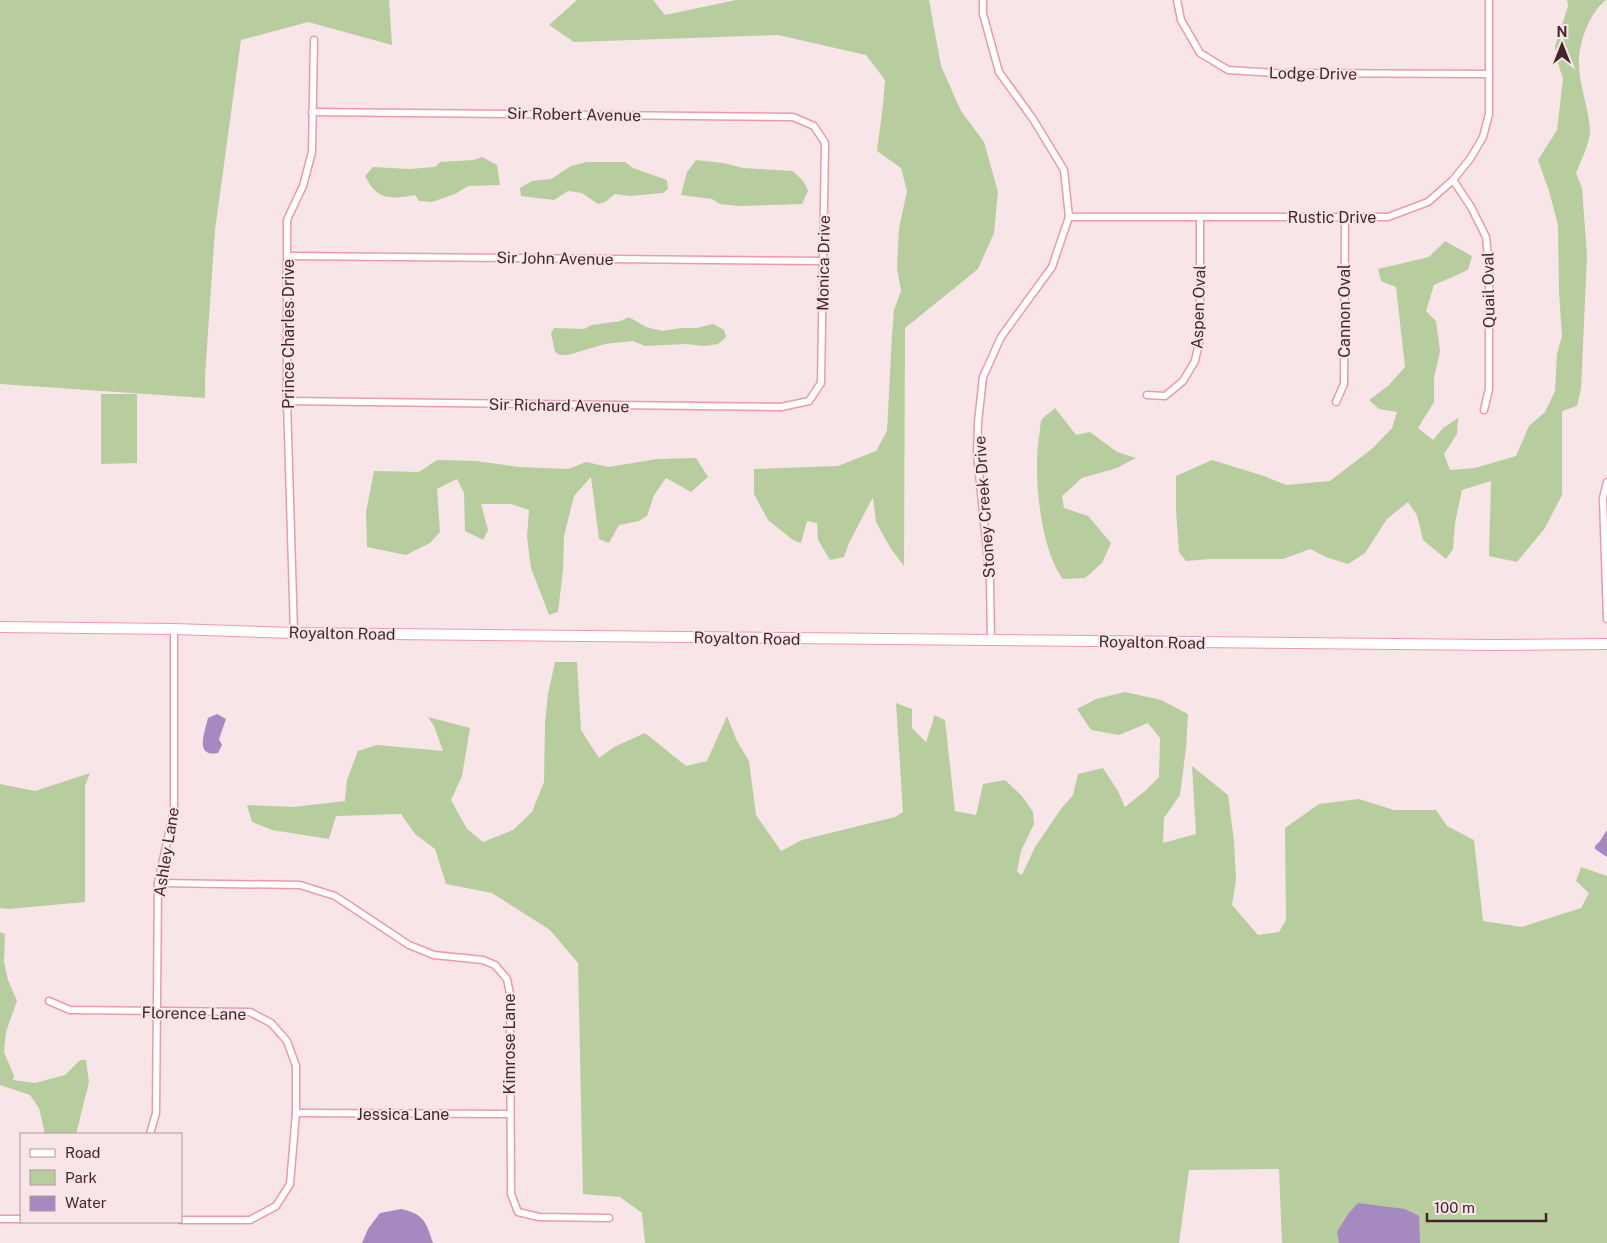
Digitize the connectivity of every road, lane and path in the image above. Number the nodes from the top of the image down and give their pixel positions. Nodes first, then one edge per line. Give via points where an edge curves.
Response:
1 (983, 0) edge
2 (1177, 0) edge
3 (1489, 0) edge
4 (314, 40) dead end
5 (1489, 74) junction
6 (312, 112) junction
7 (825, 143) joint
8 (1453, 180) junction
9 (1069, 217) junction
10 (1200, 217) junction
11 (1344, 217) junction
12 (288, 256) junction
13 (823, 261) junction
14 (821, 383) joint
15 (1147, 395) dead end
16 (287, 401) junction
17 (1336, 402) dead end
18 (1484, 410) dead end
19 (1607, 482) edge
20 (1607, 619) edge
21 (0, 627) edge
22 (174, 629) junction
23 (294, 633) junction
24 (991, 640) junction
25 (1607, 644) edge
26 (158, 883) junction
27 (49, 1000) dead end
28 (156, 1012) junction
29 (296, 1113) junction
30 (509, 1114) junction
31 (150, 1133) edge
32 (608, 1218) dead end
33 (0, 1219) edge
34 (20, 1219) edge
35 (182, 1220) edge

1 - 9 street, Stoney Creek Drive via 983,14 999,72 1064,170
2 - 5 street, Lodge Drive via 1181,20 1200,53 1228,70
3 - 5 street, Rustic Drive
4 - 6 street, Prince Charles Drive
5 - 8 street, Rustic Drive via 1489,114 1483,137
6 - 7 street, Sir Robert Avenue via 793,117 814,126
6 - 12 street, Prince Charles Drive via 312,152 303,186 287,220
7 - 13 street, Monica Drive
8 - 11 street, Rustic Drive via 1428,202 1388,217
8 - 18 street, Quail Oval via 1486,237 1489,388
9 - 10 street, Rustic Drive
9 - 24 street, Stoney Creek Drive via 1052,267 1000,337 983,377 977,454 990,580
10 - 11 street, Rustic Drive
10 - 15 street, Aspen Oval via 1200,338 1195,361 1183,381 1165,396
11 - 17 street, Cannon Oval via 1344,384
12 - 13 street, Sir John Avenue
12 - 16 street, Prince Charles Drive
13 - 14 street, Monica Drive
14 - 16 street, Sir Richard Avenue via 809,401 781,407
16 - 23 street, Prince Charles Drive
19 - 20 street via 1603,498
21 - 22 main road, Royalton Road
22 - 23 main road, Royalton Road
22 - 26 street, Ashley Lane via 174,810
23 - 24 main road, Royalton Road
24 - 25 main road, Royalton Road via 1494,646
26 - 28 street, Ashley Lane
26 - 30 street, Kimrose Lane via 300,885 335,896 409,945 434,955 483,960 495,965 507,979 510,994
27 - 28 street, Florence Lane via 70,1010
28 - 29 street, Florence Lane via 250,1012 272,1022 287,1041 296,1066
28 - 31 street, Ashley Lane via 156,1113
29 - 30 street, Jessica Lane
29 - 35 street, Florence Lane via 290,1184 276,1206 250,1220
30 - 32 street, Kimrose Lane via 511,1194 518,1212 539,1217
33 - 34 street

